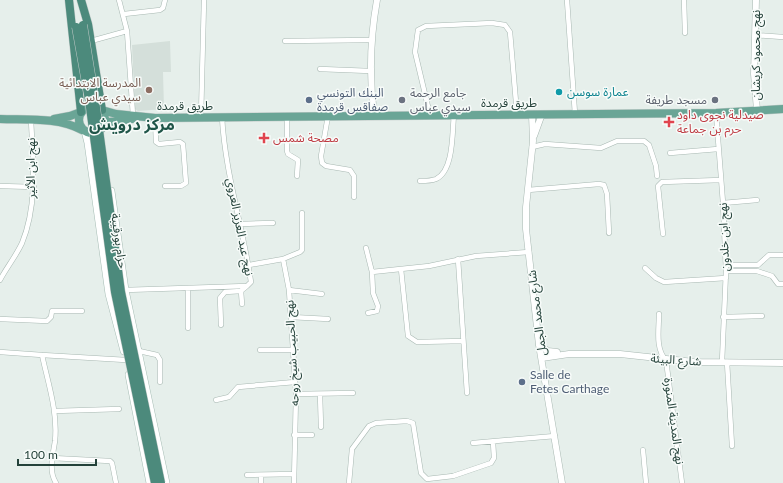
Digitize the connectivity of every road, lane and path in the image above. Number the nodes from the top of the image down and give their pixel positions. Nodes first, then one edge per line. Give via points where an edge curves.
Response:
1 (70, 0) edge
2 (79, 0) edge
3 (119, 0) edge
4 (165, 0) edge
5 (204, 0) edge
6 (377, 0) edge
7 (567, 0) edge
8 (684, 0) edge
9 (756, 0) edge
10 (124, 14) junction
11 (80, 26) junction
12 (127, 31) junction
13 (685, 33) dead end
14 (754, 35) junction
15 (783, 37) edge
16 (371, 40) junction
17 (91, 41) junction
18 (285, 41) dead end
19 (320, 69) dead end
20 (370, 71) junction
21 (783, 109) edge
22 (102, 110) junction
23 (757, 110) junction
24 (81, 112) junction
25 (716, 113) junction
26 (517, 114) junction
27 (542, 114) junction
28 (575, 114) junction
29 (374, 115) junction
30 (430, 115) junction
31 (454, 115) junction
32 (532, 115) junction
33 (136, 116) junction
34 (287, 116) junction
35 (328, 116) junction
36 (201, 117) junction
37 (222, 117) junction
38 (155, 118) junction
39 (0, 119) edge
40 (31, 120) junction
41 (47, 120) junction
42 (103, 127) junction
43 (83, 130) junction
44 (532, 144) junction
45 (718, 149) junction
46 (670, 154) dead end
47 (297, 176) dead end
48 (657, 176) dead end
49 (721, 180) junction
50 (420, 181) dead end
51 (0, 186) edge
52 (165, 186) dead end
53 (34, 187) junction
54 (528, 190) junction
55 (354, 197) dead end
56 (757, 200) dead end
57 (723, 203) junction
58 (302, 213) dead end
59 (273, 223) dead end
60 (241, 224) junction
61 (609, 233) dead end
62 (663, 234) dead end
63 (366, 248) dead end
64 (529, 252) junction
65 (121, 254) junction
66 (104, 255) junction
67 (783, 255) edge
68 (283, 259) junction
69 (458, 259) junction
70 (249, 265) junction
71 (726, 265) junction
72 (645, 268) dead end
73 (401, 269) junction
74 (726, 271) junction
75 (372, 272) junction
76 (726, 278) junction
77 (0, 280) edge
78 (783, 284) edge
79 (247, 286) junction
80 (188, 289) junction
81 (125, 290) junction
82 (289, 290) junction
83 (241, 291) junction
84 (322, 294) dead end
85 (242, 304) dead end
86 (82, 312) dead end
87 (368, 313) dead end
88 (659, 314) dead end
89 (723, 316) junction
90 (762, 316) dead end
91 (291, 317) junction
92 (328, 318) dead end
93 (0, 319) edge
94 (221, 325) dead end
95 (188, 328) dead end
96 (463, 341) junction
97 (539, 345) junction
98 (260, 350) dead end
99 (292, 350) junction
100 (139, 351) junction
101 (0, 352) edge
102 (557, 354) junction
103 (42, 355) junction
104 (541, 356) junction
105 (126, 360) junction
106 (666, 360) junction
107 (724, 362) junction
108 (783, 363) edge
109 (544, 369) junction
110 (160, 382) dead end
111 (295, 382) junction
112 (353, 393) dead end
113 (467, 393) dead end
114 (296, 394) junction
115 (320, 394) junction
116 (216, 400) dead end
117 (119, 409) dead end
118 (55, 411) junction
119 (151, 416) junction
120 (136, 418) junction
121 (321, 427) dead end
122 (294, 435) junction
123 (312, 435) dead end
124 (555, 436) junction
125 (493, 442) junction
126 (473, 443) dead end
127 (732, 446) dead end
128 (642, 450) dead end
129 (52, 458) junction
130 (293, 474) junction
131 (247, 475) dead end
132 (261, 476) junction
133 (56, 483) edge
134 (116, 483) edge
135 (150, 483) edge
136 (155, 483) edge
137 (161, 483) edge
138 (166, 483) edge
139 (261, 483) edge
140 (294, 483) edge
141 (349, 483) edge
142 (562, 483) edge
143 (646, 483) edge
144 (682, 483) edge

1 - 11 highway, حزام بورقيبة
1 - 24 highway
2 - 11 highway, حزام بورقيبة
2 - 17 highway
3 - 10 street
4 - 10 street via 160,10
5 - 36 street
6 - 16 street
7 - 28 street
8 - 13 street
9 - 14 street, نهج محمود كريشان
10 - 12 street
11 - 136 highway, حزام بورقيبة, bridge via 114,292
11 - 137 highway, حزام بورقيبة, bridge via 95,100 121,292
12 - 17 street
12 - 33 street
14 - 15 street
14 - 23 street, نهج محمود كريشان
16 - 18 street
16 - 20 street
17 - 22 highway
19 - 20 street
20 - 29 street
21 - 23 main road, طريق قرمدة
22 - 24 main road via 93,106
22 - 33 main road, طريق قرمدة
22 - 42 main road via 105,118
23 - 25 main road, طريق قرمدة
24 - 41 main road
24 - 43 main road via 79,123
25 - 28 main road, طريق قرمدة
25 - 45 street, نهج ابن خلدون
26 - 30 street via 512,39 508,28 497,23 426,26 418,30 416,52
26 - 31 main road, طريق قرمدة
26 - 32 main road, طريق قرمدة
27 - 28 main road, طريق قرمدة
27 - 32 main road, طريق قرمدة
27 - 44 street, شارع محمد الجمل
29 - 30 main road, طريق قرمدة
29 - 35 main road, طريق قرمدة
30 - 31 main road, طريق قرمدة
31 - 50 street via 450,161 446,169 435,180
32 - 44 street, شارع محمد الجمل
33 - 38 main road, طريق قرمدة
33 - 42 main road, طريق قرمدة via 110,122
34 - 35 main road, طريق قرمدة
34 - 37 main road, طريق قرمدة
34 - 47 street via 287,151 298,160
35 - 55 street via 322,163 350,170 354,176
36 - 37 main road, طريق قرمدة
36 - 38 main road, طريق قرمدة
37 - 60 street, نهج عبد العزيز العروي via 226,158
38 - 52 street via 156,142 183,144 186,183 181,186
39 - 40 main road
40 - 41 main road
40 - 53 street, نهج ابن الأثير
41 - 43 main road
42 - 43 main road via 92,134
42 - 65 main road, حزام بورقيبة
43 - 66 main road, حزام بورقيبة via 88,142
44 - 48 street via 601,148 617,141 644,141 649,145
44 - 54 street, شارع محمد الجمل
45 - 46 street
45 - 49 street, نهج ابن خلدون
49 - 57 street, نهج ابن خلدون
49 - 62 street via 662,182 658,186
51 - 53 street
53 - 77 street, نهج ابن الأثير via 22,243
54 - 61 street via 604,185 607,194
54 - 64 street, شارع محمد الجمل via 526,222
56 - 57 street
57 - 71 street, نهج ابن خلدون
58 - 68 street via 302,250
59 - 60 street
60 - 70 street, نهج عبد العزيز العروي
63 - 75 street
64 - 69 street
64 - 97 street, شارع محمد الجمل
65 - 66 main road
65 - 81 main road, حزام بورقيبة
66 - 105 main road, حزام بورقيبة via 109,294
67 - 71 street via 769,255 758,265
68 - 70 street
68 - 82 street, نهج الحبيب شيخ روحه
69 - 73 street
69 - 96 street
70 - 79 street, نهج عبد العزيز العروي via 251,282
71 - 74 street, نهج ابن خلدون
72 - 76 street via 664,282
73 - 75 street
73 - 96 street via 408,336 417,342
74 - 76 street, نهج ابن خلدون
74 - 78 street via 757,271 772,276 778,284
75 - 87 street via 373,293 378,308
76 - 89 street, نهج ابن خلدون
79 - 80 street, نهج عبد العزيز العروي
79 - 83 street
80 - 81 street, نهج عبد العزيز العروي
80 - 95 street
81 - 100 main road, حزام بورقيبة
82 - 84 street
82 - 91 street, نهج الحبيب شيخ روحه
83 - 85 street
83 - 94 street via 224,292 220,298
86 - 93 street via 52,310 47,321
88 - 106 street, نهج المدينة المنورة via 659,347 661,356
89 - 90 street
89 - 107 street, نهج ابن خلدون
91 - 92 street
91 - 99 street, نهج الحبيب شيخ روحه
96 - 113 street
97 - 102 street
97 - 104 street, شارع محمد الجمل
98 - 99 street
99 - 111 street, نهج الحبيب شيخ روحه
100 - 110 street via 157,355 160,360
100 - 119 main road, حزام بورقيبة
101 - 103 street
102 - 104 street, شارع البيئة
102 - 106 street, شارع البيئة via 620,354
102 - 109 street
103 - 105 street
103 - 118 street
104 - 109 street, شارع محمد الجمل
105 - 120 main road, حزام بورقيبة
106 - 107 street, شارع البيئة
106 - 144 street, نهج المدينة المنورة
107 - 108 street, شارع البيئة
107 - 127 street, نهج ابن خلدون
109 - 124 street, شارع محمد الجمل
111 - 114 street, نهج الحبيب شيخ روحه
111 - 116 street via 238,387 228,397
112 - 115 street
114 - 115 street
114 - 122 street, نهج الحبيب شيخ روحه
115 - 121 street
117 - 118 street
118 - 129 street
119 - 120 main road
119 - 138 main road, حزام بورقيبة
120 - 135 main road, حزام بورقيبة
122 - 123 street
122 - 130 street, نهج الحبيب شيخ روحه
124 - 125 street
124 - 142 street, شارع محمد الجمل
125 - 126 street
125 - 141 street via 494,458 491,463 453,476 427,479 421,473 413,423 376,423 369,426 352,449
128 - 143 street
129 - 133 street via 52,473
129 - 134 street via 110,462
130 - 132 street
130 - 140 street, نهج الحبيب شيخ روحه
131 - 132 street
132 - 139 street

